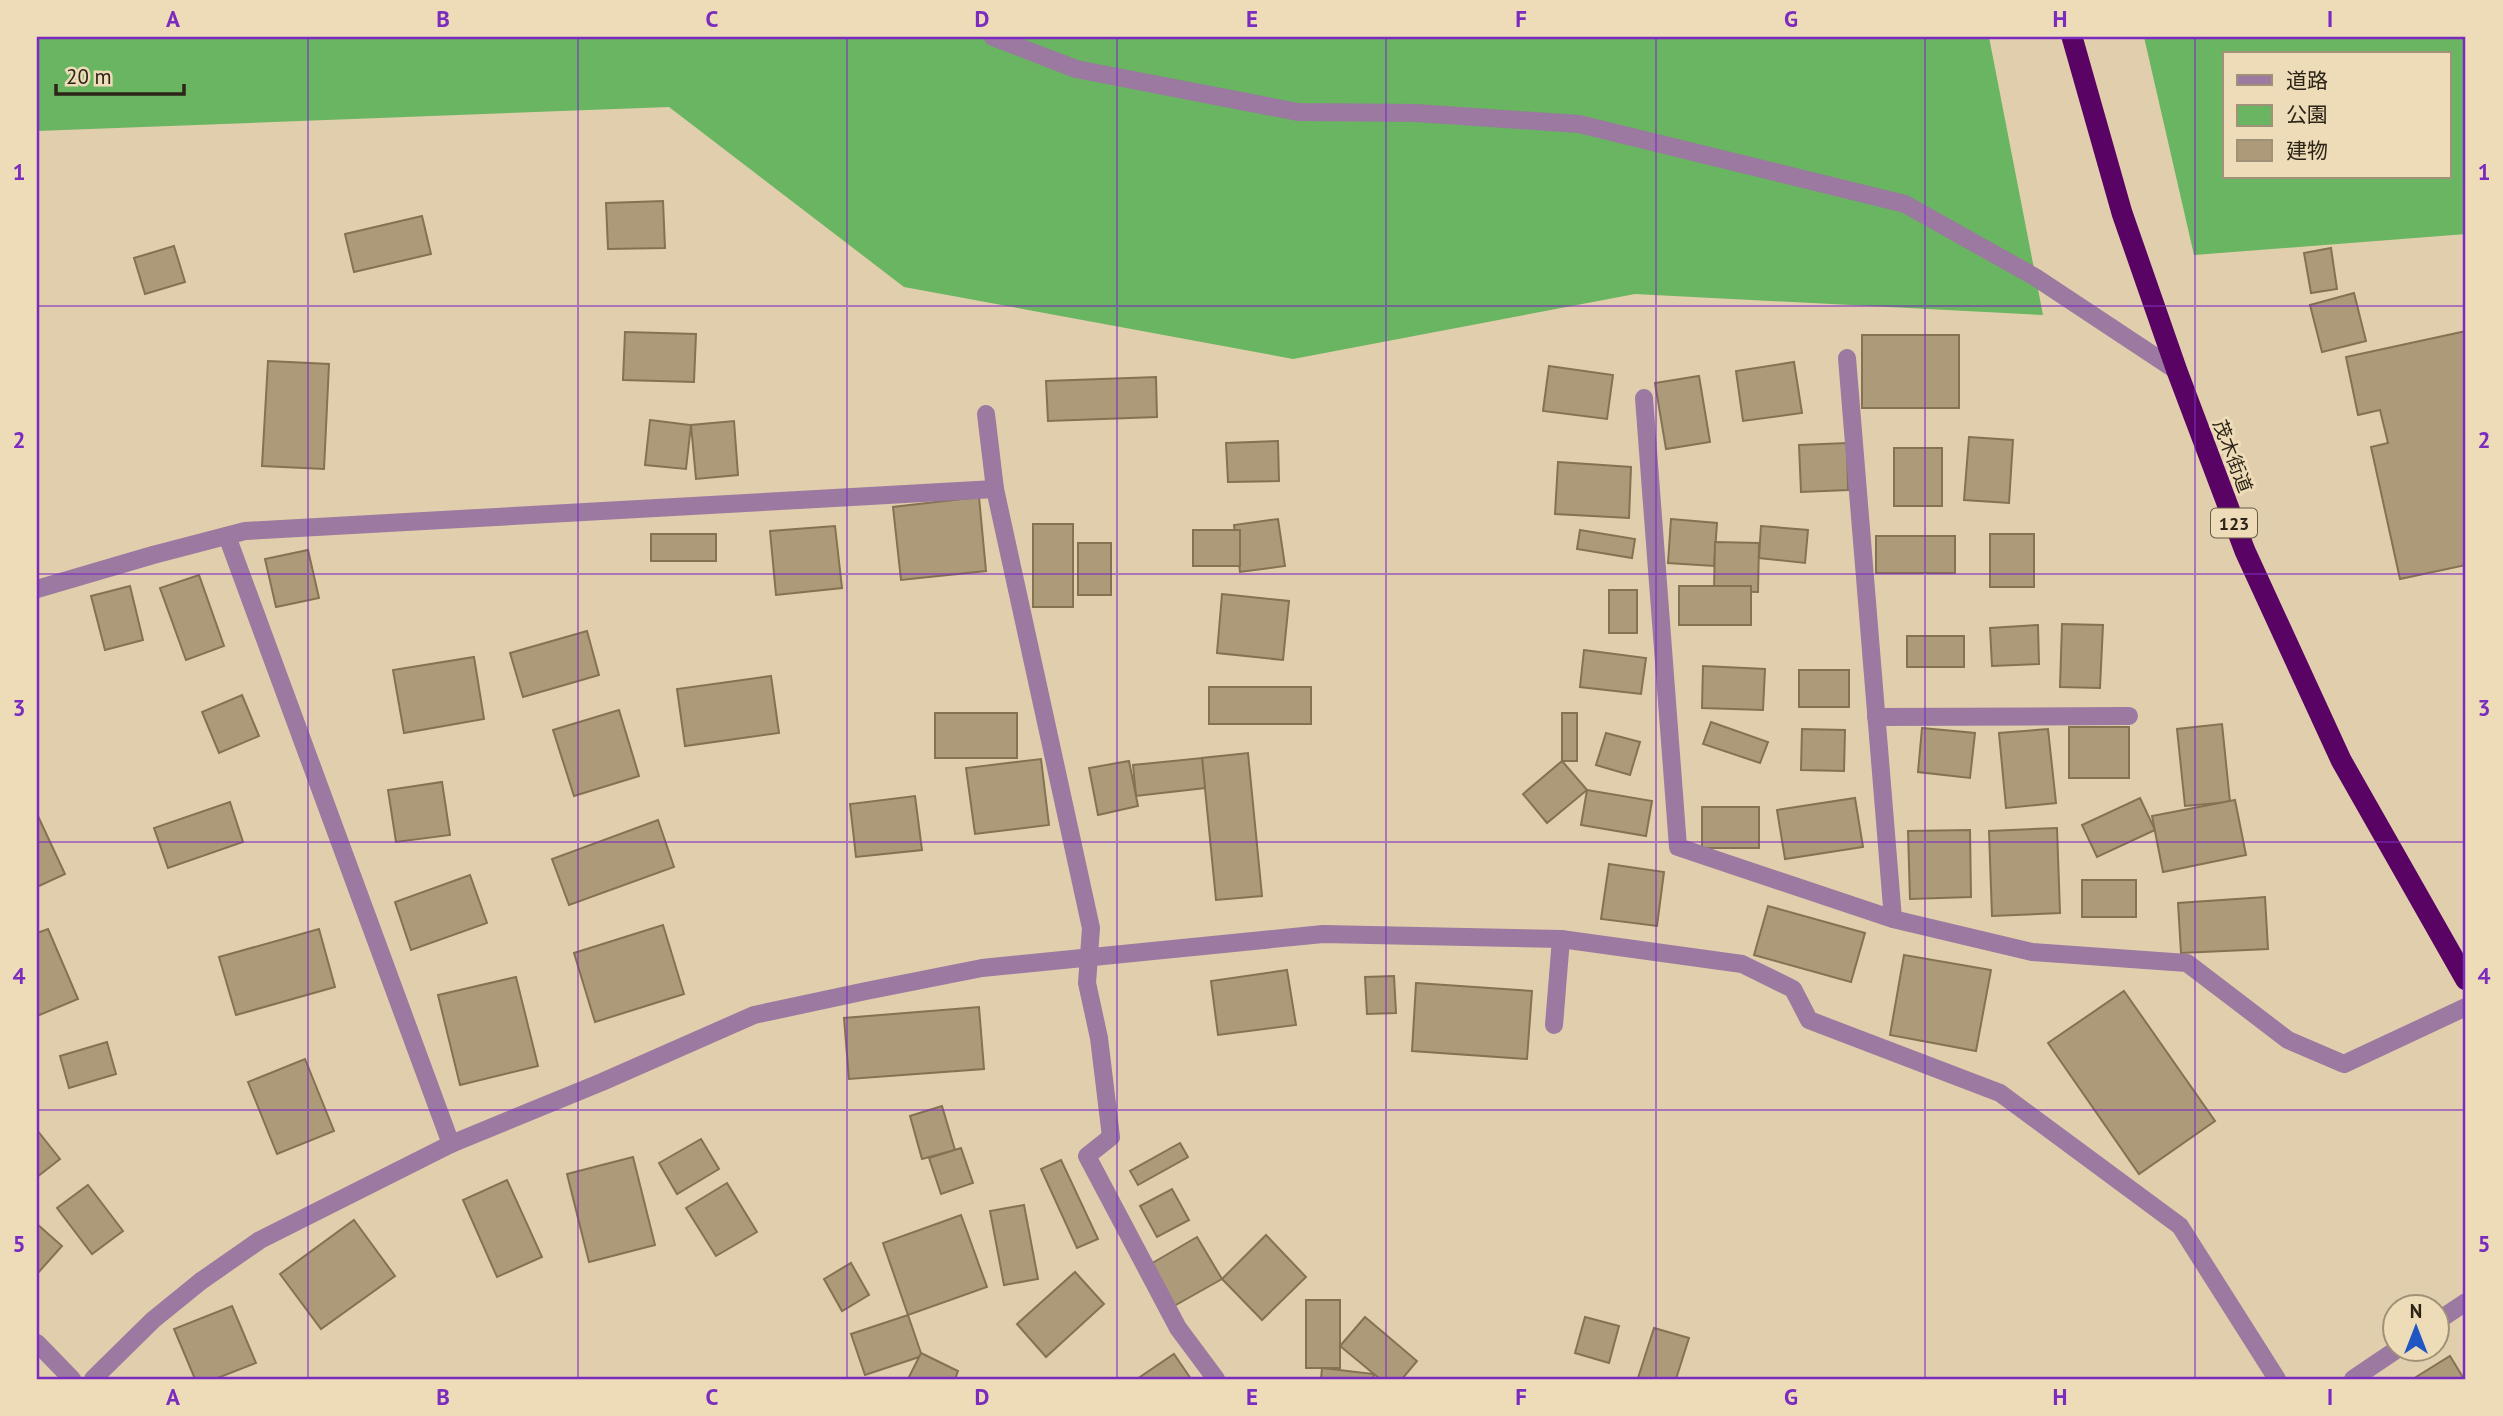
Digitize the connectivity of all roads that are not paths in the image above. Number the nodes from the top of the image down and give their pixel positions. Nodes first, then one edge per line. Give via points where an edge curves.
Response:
1 (993, 37) edge
2 (2072, 37) edge
3 (1847, 358) dead end
4 (2177, 371) junction
5 (1644, 398) dead end
6 (986, 414) dead end
7 (995, 489) junction
8 (227, 536) junction
9 (37, 589) edge
10 (1876, 716) junction
11 (2129, 716) dead end
12 (1893, 919) junction
13 (1561, 939) junction
14 (1090, 957) junction
15 (2466, 980) edge
16 (2466, 1007) edge
17 (1554, 1025) dead end
18 (451, 1144) junction
19 (2466, 1302) edge
20 (2450, 1313) edge
21 (37, 1343) edge
22 (2380, 1360) edge
23 (72, 1379) edge
24 (93, 1379) edge
25 (1216, 1379) edge
26 (2277, 1379) edge
27 (2353, 1379) edge

1 - 4 street via 1076,69 1298,112 1416,113 1578,124 1905,204 2035,277
2 - 4 highway, 茂木街道 / 123 via 2122,213
3 - 10 street
4 - 15 highway, 茂木街道 / 123 via 2245,551 2341,760
5 - 12 street via 1678,847
6 - 7 street
7 - 8 street via 245,531
7 - 14 street via 1091,928
8 - 9 street
8 - 18 street
10 - 11 street
10 - 12 street
12 - 16 street via 2032,952 2186,963 2288,1040 2344,1064
13 - 14 street via 1322,934
13 - 17 street
13 - 26 street via 1742,964 1793,989 1809,1020 2000,1093 2180,1226
14 - 18 street via 982,968 754,1015
14 - 25 street via 1087,983 1111,1137 1087,1156 1178,1328
18 - 24 street via 260,1240 153,1320
19 - 20 street
21 - 23 street
22 - 27 street

